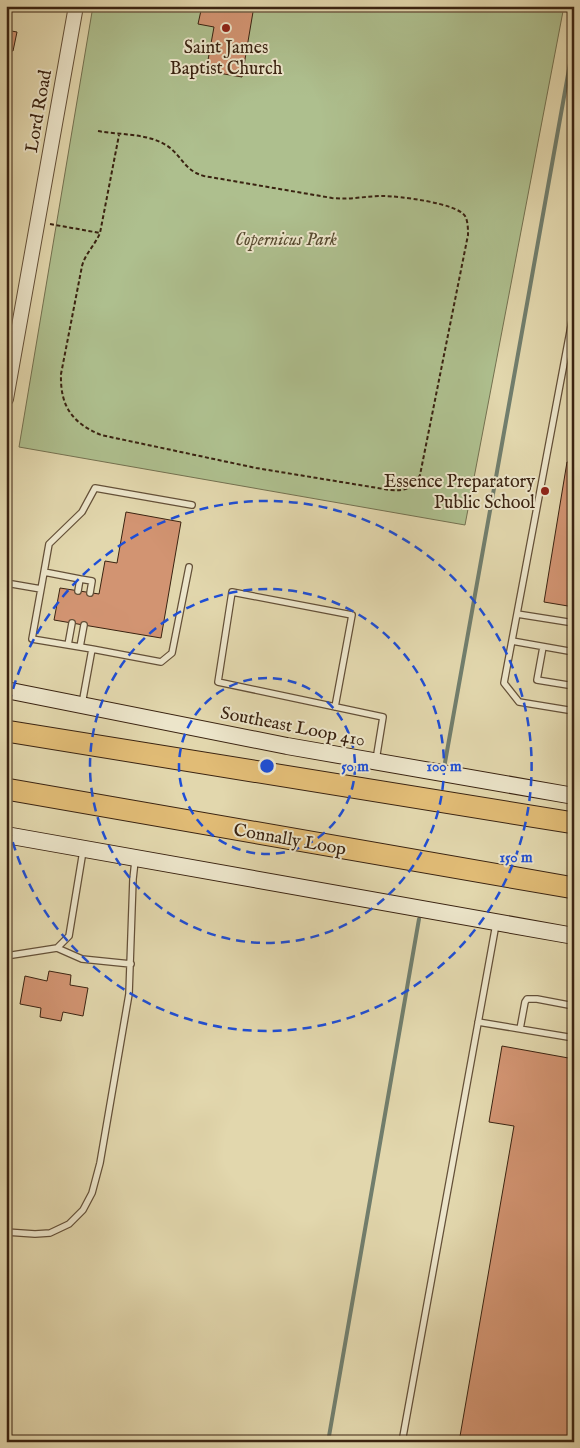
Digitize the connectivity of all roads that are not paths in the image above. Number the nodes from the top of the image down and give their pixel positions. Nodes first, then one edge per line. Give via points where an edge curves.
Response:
1 (76, 6) edge
2 (574, 310) edge
3 (6, 399) edge
4 (192, 505) dead end
5 (189, 568) dead end
6 (44, 572) junction
7 (80, 579) junction
8 (6, 583) edge
9 (41, 589) junction
10 (78, 591) dead end
11 (90, 593) dead end
12 (517, 614) junction
13 (72, 623) dead end
14 (574, 623) edge
15 (84, 625) dead end
16 (512, 641) junction
17 (68, 645) junction
18 (80, 647) junction
19 (543, 647) junction
20 (92, 649) junction
21 (574, 652) edge
22 (574, 686) edge
23 (6, 690) edge
24 (81, 706) junction
25 (335, 707) junction
26 (574, 712) edge
27 (6, 720) edge
28 (6, 730) edge
29 (72, 742) junction
30 (376, 762) junction
31 (6, 789) edge
32 (574, 796) edge
33 (574, 823) edge
34 (6, 836) edge
35 (83, 849) junction
36 (136, 859) junction
37 (574, 888) edge
38 (496, 922) junction
39 (574, 936) edge
40 (57, 948) junction
41 (6, 956) edge
42 (131, 964) junction
43 (574, 1006) edge
44 (478, 1022) junction
45 (520, 1029) junction
46 (574, 1038) edge
47 (6, 1232) edge
48 (402, 1442) edge

1 - 3 street, Lord Road
2 - 12 lane
4 - 6 lane via 95,488 82,512 49,544
5 - 20 lane via 172,653 161,662
6 - 7 lane
6 - 9 lane
7 - 10 lane
7 - 11 lane via 92,581
8 - 9 lane
9 - 17 lane via 32,639
12 - 14 lane
12 - 16 lane
13 - 17 lane
15 - 18 lane
16 - 19 lane
16 - 26 lane via 504,683 519,702
17 - 18 lane
18 - 20 lane
19 - 21 lane
19 - 22 lane via 537,680
20 - 24 lane
23 - 24 main road, Southeast Loop 410
24 - 30 main road, Southeast Loop 410
25 - 25 lane via 218,682 232,592 352,616
25 - 30 lane via 383,717
27 - 29 highway
28 - 29 highway
29 - 33 highway
30 - 32 main road, Southeast Loop 410
31 - 37 highway, Connally Loop
34 - 35 main road
35 - 36 main road
35 - 40 lane via 69,936
36 - 38 main road
36 - 42 lane
38 - 39 main road
38 - 44 lane
40 - 41 lane
40 - 42 lane via 82,959
42 - 47 lane via 129,994 92,1193 83,1210 69,1224 50,1233
43 - 45 lane via 527,1000
44 - 45 lane
44 - 48 lane
45 - 46 lane

